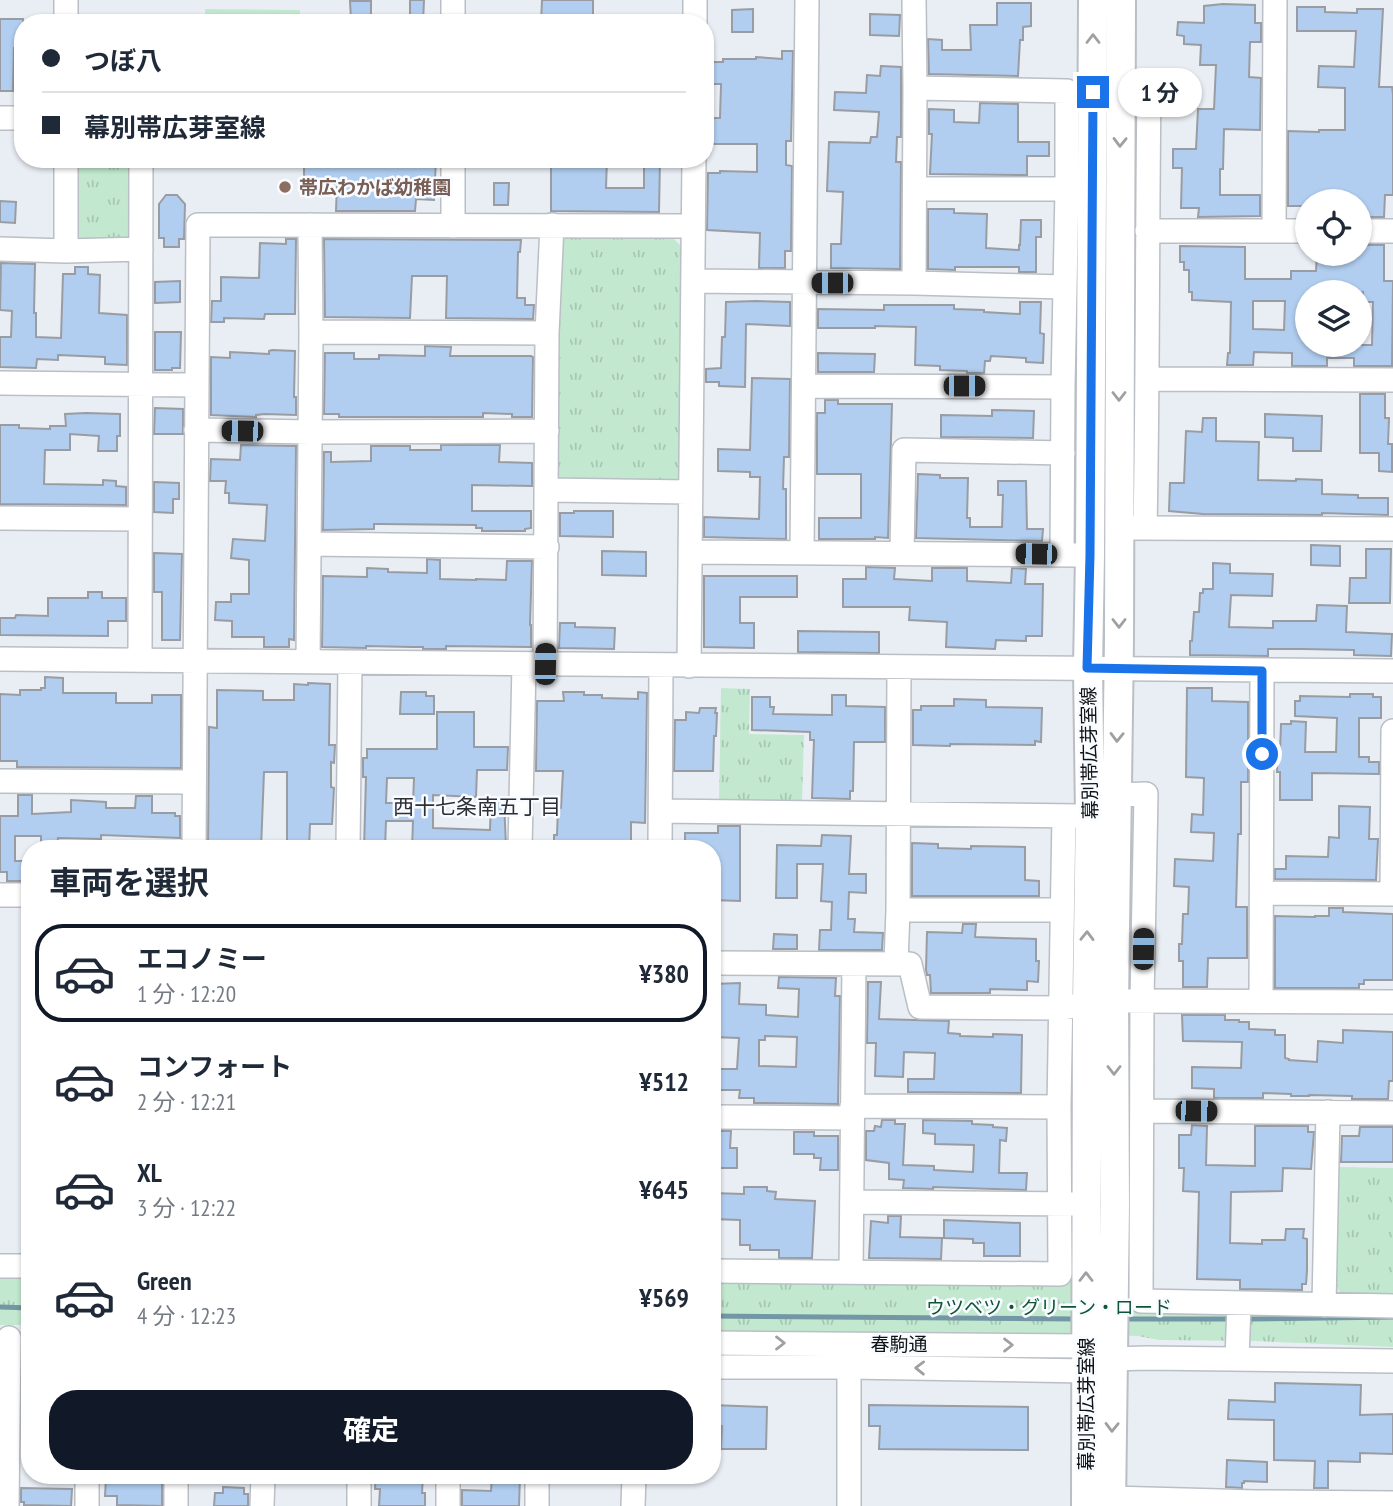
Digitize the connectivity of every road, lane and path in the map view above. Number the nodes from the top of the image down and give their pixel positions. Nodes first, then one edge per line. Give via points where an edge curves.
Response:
1 (807, 0) edge
2 (914, 0) edge
3 (1093, 0) edge
4 (1121, 0) edge
5 (1275, 0) edge
6 (915, 88) junction
7 (1080, 91) junction
8 (1121, 91) junction
9 (66, 168) edge
10 (141, 168) edge
11 (453, 168) edge
12 (694, 168) edge
13 (915, 189) junction
14 (1067, 189) junction
15 (310, 225) junction
16 (552, 225) junction
17 (453, 226) junction
18 (693, 226) junction
19 (1147, 231) junction
20 (1274, 231) junction
21 (1295, 231) edge
22 (1372, 231) edge
23 (1393, 231) edge
24 (0, 249) edge
25 (141, 249) junction
26 (66, 251) junction
27 (692, 281) junction
28 (805, 283) junction
29 (914, 283) junction
30 (1064, 287) junction
31 (1064, 327) junction
32 (1105, 328) junction
33 (1148, 328) junction
34 (312, 332) junction
35 (547, 333) junction
36 (1148, 379) junction
37 (1393, 380) edge
38 (0, 383) edge
39 (140, 384) junction
40 (197, 385) junction
41 (804, 386) junction
42 (1063, 387) junction
43 (196, 430) junction
44 (547, 431) junction
45 (311, 432) junction
46 (1063, 453) junction
47 (547, 490) junction
48 (690, 492) junction
49 (0, 518) edge
50 (140, 519) junction
51 (1132, 528) junction
52 (1393, 529) edge
53 (310, 544) junction
54 (547, 547) junction
55 (690, 552) junction
56 (902, 552) junction
57 (802, 553) junction
58 (1062, 555) junction
59 (1090, 555) junction
60 (0, 659) edge
61 (140, 660) junction
62 (308, 661) junction
63 (196, 662) junction
64 (350, 663) junction
65 (534, 664) junction
66 (661, 665) junction
67 (689, 666) junction
68 (899, 667) junction
69 (1087, 668) junction
70 (1118, 668) junction
71 (1262, 671) junction
72 (1393, 671) edge
73 (1393, 732) edge
74 (0, 781) edge
75 (194, 782) junction
76 (1116, 795) junction
77 (661, 811) junction
78 (897, 813) junction
79 (1077, 816) junction
80 (194, 840) edge
81 (348, 840) edge
82 (521, 840) edge
83 (660, 840) edge
84 (1262, 892) junction
85 (1392, 894) edge
86 (0, 895) edge
87 (21, 895) edge
88 (898, 910) junction
89 (1062, 910) junction
90 (721, 963) edge
91 (896, 963) junction
92 (854, 964) junction
93 (1142, 1001) junction
94 (1261, 1001) junction
95 (1114, 1002) junction
96 (1393, 1002) edge
97 (1074, 1006) junction
98 (1059, 1107) junction
99 (1143, 1111) junction
100 (852, 1112) junction
101 (1328, 1112) junction
102 (1393, 1113) edge
103 (721, 1117) edge
104 (852, 1202) junction
105 (1073, 1204) junction
106 (1128, 1204) junction
107 (0, 1266) edge
108 (21, 1266) edge
109 (721, 1271) edge
110 (852, 1272) junction
111 (1239, 1304) junction
112 (1324, 1305) junction
113 (1393, 1306) edge
114 (721, 1343) edge
115 (13, 1349) edge
116 (1086, 1358) junction
117 (1113, 1359) junction
118 (1237, 1359) junction
119 (1393, 1361) edge
120 (721, 1367) edge
121 (849, 1367) junction
122 (19, 1463) edge
123 (87, 1484) edge
124 (176, 1484) edge
125 (262, 1484) edge
126 (359, 1484) edge
127 (448, 1484) edge
128 (537, 1484) edge
129 (634, 1484) edge
130 (1102, 1503) edge
131 (1140, 1503) edge
132 (1393, 1503) edge
133 (1256, 1504) edge
134 (1349, 1504) edge
135 (7, 1506) edge
136 (87, 1506) edge
137 (176, 1506) edge
138 (262, 1506) edge
139 (359, 1506) edge
140 (448, 1506) edge
141 (537, 1506) edge
142 (634, 1506) edge
143 (849, 1506) edge

1 - 28 street
2 - 6 street
7 -> 3 main road, 幕別帯広芽室線
4 - 8 main road, 幕別帯広芽室線
5 - 20 street
6 - 7 street
6 - 13 street
7 - 14 street
7 - 32 main road, 幕別帯広芽室線
8 - 19 street via 1149,91
8 -> 32 main road, 幕別帯広芽室線
9 - 26 street
10 - 25 street
11 - 17 street
12 - 18 street
13 - 14 street
13 - 29 street
14 - 30 street
15 - 17 street
15 - 34 street
15 - 40 street via 198,225
16 - 17 street
16 - 18 street
16 - 35 street
18 - 27 street
19 - 20 street
19 - 33 street
20 - 21 street
22 - 23 street
24 - 26 street
25 - 26 street
25 - 39 street
27 - 28 street
27 - 48 street
28 - 29 street
28 - 41 street
29 - 30 street
30 - 31 street
31 - 32 street
31 - 42 street
32 - 33 street
32 -> 51 main road, 幕別帯広芽室線
32 - 59 main road, 幕別帯広芽室線
33 - 36 street
34 - 35 street
34 - 45 street
35 - 44 street
36 - 37 street
36 - 51 street
38 - 39 street
39 - 40 street
39 - 50 street
40 - 43 street
41 - 42 street
41 - 57 street
42 - 46 street
43 - 45 street
43 - 63 street
44 - 45 street
44 - 47 street
45 - 53 street
46 - 56 street via 904,450
46 - 58 street
47 - 48 street
47 - 54 street
48 - 55 street
49 - 50 street
50 - 61 street
51 - 52 street
51 -> 70 main road, 幕別帯広芽室線
53 - 54 street
53 - 62 street
54 - 65 street
55 - 57 street
55 - 67 street
56 - 57 street
56 - 58 street
58 - 59 street
59 - 69 main road, 幕別帯広芽室線
60 - 61 street
61 - 63 street
62 - 63 street
62 - 64 street
63 - 75 street
64 - 65 street
64 - 81 street
65 - 66 street
65 - 82 street
66 - 67 street
66 - 77 street
67 - 68 street
68 - 69 street
68 - 78 street
69 - 70 street
69 - 79 main road, 幕別帯広芽室線
70 - 71 street
70 -> 76 main road, 幕別帯広芽室線
71 - 72 street
71 - 84 street
73 - 85 street
74 - 75 street
75 - 80 street
76 - 93 street via 1146,794
76 - 95 main road, 幕別帯広芽室線
77 - 78 street
77 - 83 street
78 - 79 street
78 - 88 street
79 - 89 street
97 -> 79 main road, 幕別帯広芽室線
84 - 85 street
84 - 94 street
86 - 87 street
88 - 89 street
88 - 91 street
89 - 97 street
90 - 92 street
91 - 92 street
91 - 97 street via 909,964 920,1007
92 - 100 street
93 - 94 street
93 - 95 street
93 - 99 street
94 - 96 street
95 - 97 street
95 -> 106 main road, 幕別帯広芽室線
97 - 98 street
97 - 105 main road, 幕別帯広芽室線
98 - 100 street
98 - 105 street
99 - 101 street
99 - 106 street
100 - 103 street
100 - 104 street
101 - 102 street
101 - 112 street
104 - 105 street
104 - 110 street
105 - 110 street via 1060,1274
116 -> 105 main road, 幕別帯広芽室線
106 - 111 street via 1141,1301
106 - 117 main road, 幕別帯広芽室線
107 - 108 street
109 - 110 street
111 - 112 street
111 - 118 street
112 - 113 street
114 -> 116 street, 春駒通
115 - 122 street
116 - 117 street
116 -> 121 street, 春駒通
116 - 130 main road, 幕別帯広芽室線
117 - 118 street
117 -> 130 main road, 幕別帯広芽室線
118 - 119 street
120 - 121 street, 春駒通
121 - 143 street
122 - 135 street
123 - 136 street
124 - 137 street
125 - 138 street
126 - 139 street
127 - 140 street
128 - 141 street
129 - 142 street
130 - 131 street
131 - 133 street
132 - 134 street
133 - 134 street

